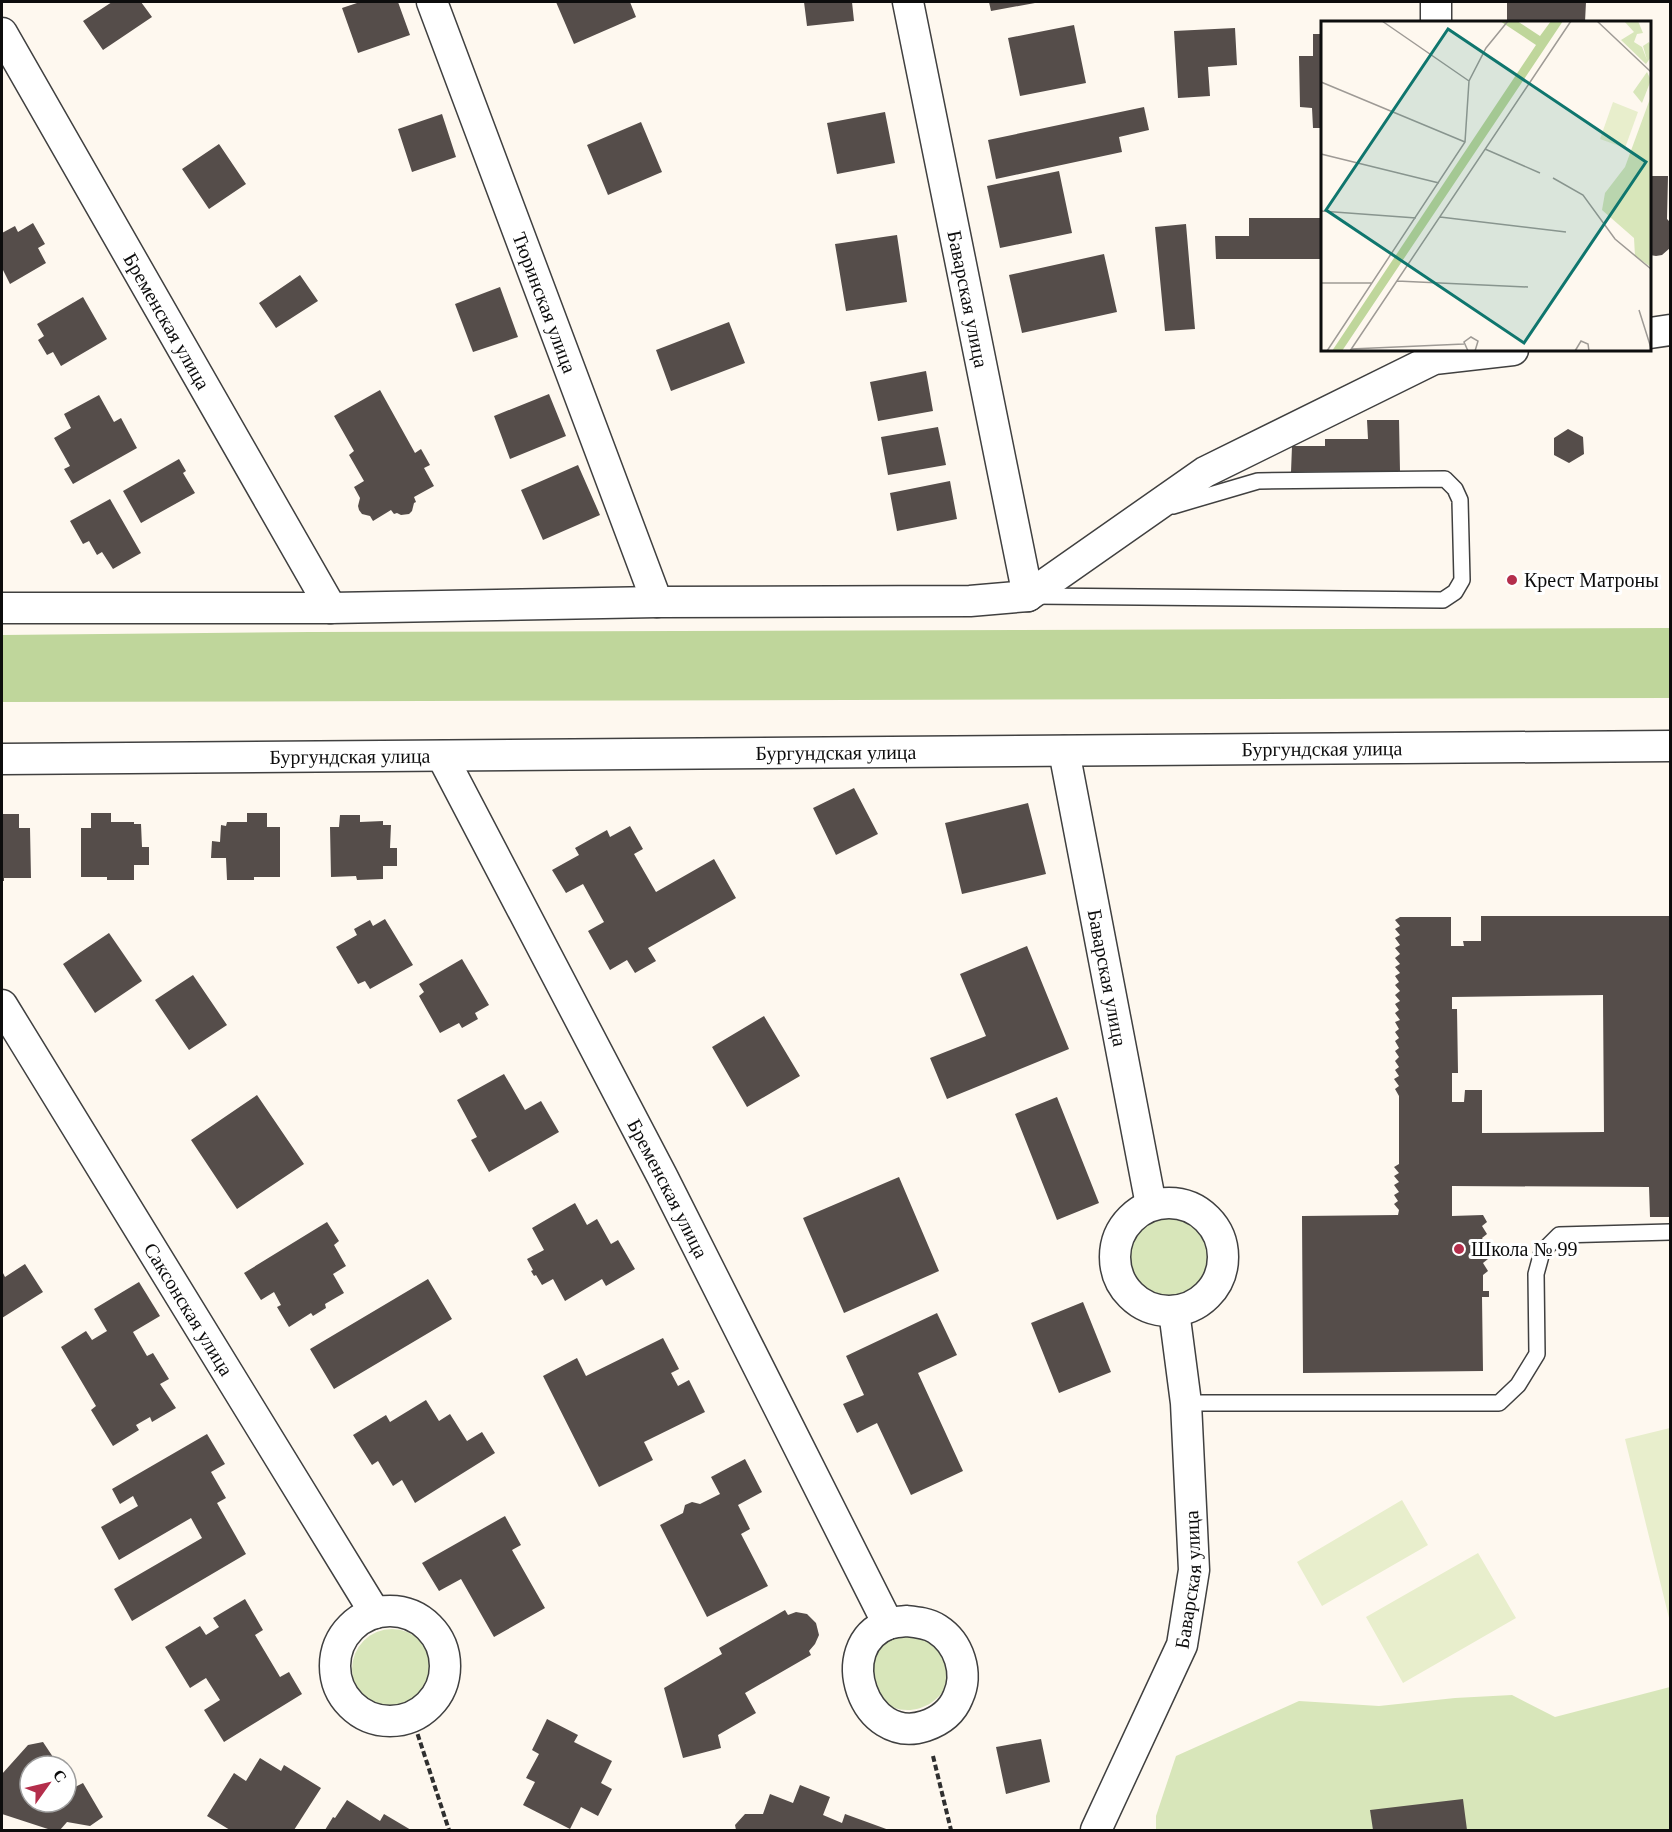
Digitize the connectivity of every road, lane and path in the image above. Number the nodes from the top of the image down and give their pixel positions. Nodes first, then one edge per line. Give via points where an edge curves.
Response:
1 (432, 2) edge
2 (908, 2) edge
3 (1436, 2) edge
4 (1436, 21) edge
5 (2, 33) edge
6 (1671, 330) edge
7 (1651, 333) edge
8 (1493, 351) edge
9 (1434, 354) edge
10 (1142, 516) junction
11 (1028, 596) junction
12 (657, 602) junction
13 (2, 608) edge
14 (331, 608) junction
15 (1671, 746) edge
16 (1064, 751) junction
17 (442, 756) junction
18 (2, 759) edge
19 (2, 1005) edge
20 (1151, 1205) junction
21 (1671, 1232) edge
22 (1174, 1311) junction
23 (1186, 1403) junction
24 (375, 1613) junction
25 (888, 1624) junction
26 (412, 1717) junction
27 (926, 1726) junction
28 (449, 1830) edge
29 (951, 1830) edge
30 (1096, 1830) edge

1 - 12 street, Тюринская улица
2 - 11 street, Баварская улица
3 - 4 street
5 - 14 street, Бременская улица
6 - 7 street
8 - 9 street
9 - 10 street via 1204,472
10 - 11 street
10 - 11 lane via 1258,481 1445,479 1460,500 1462,580 1455,592 1443,600
11 - 12 street via 970,601
12 - 14 street
13 - 14 street
15 - 16 street, Бургундская улица
16 - 17 street, Бургундская улица
16 - 20 street, Баварская улица
17 - 18 street, Бургундская улица
17 - 25 street, Бременская улица via 663,1176
19 - 24 street, Саксонская улица
20 - 22 street via 1135,1213 1124,1226 1116,1242 1114,1259 1127,1292 1156,1310
20 - 22 street via 1166,1202 1195,1210 1208,1219 1222,1246 1220,1276 1212,1289 1189,1308
21 - 23 lane via 1559,1235 1542,1252 1536,1274 1537,1354 1518,1385 1499,1403
22 - 23 street, Баварская улица
23 - 30 street, Баварская улица via 1194,1570 1182,1645
24 - 26 street via 409,1614 424,1622 442,1649 444,1681 437,1696
24 - 26 street via 359,1620 346,1633 335,1667 338,1684 347,1700 377,1720
25 - 27 street via 873,1633 863,1647 858,1663 859,1686 879,1717 896,1727 914,1730
25 - 27 street via 906,1621 937,1629 951,1642 961,1660 960,1695 952,1709
26 - 28 path
27 - 29 path

